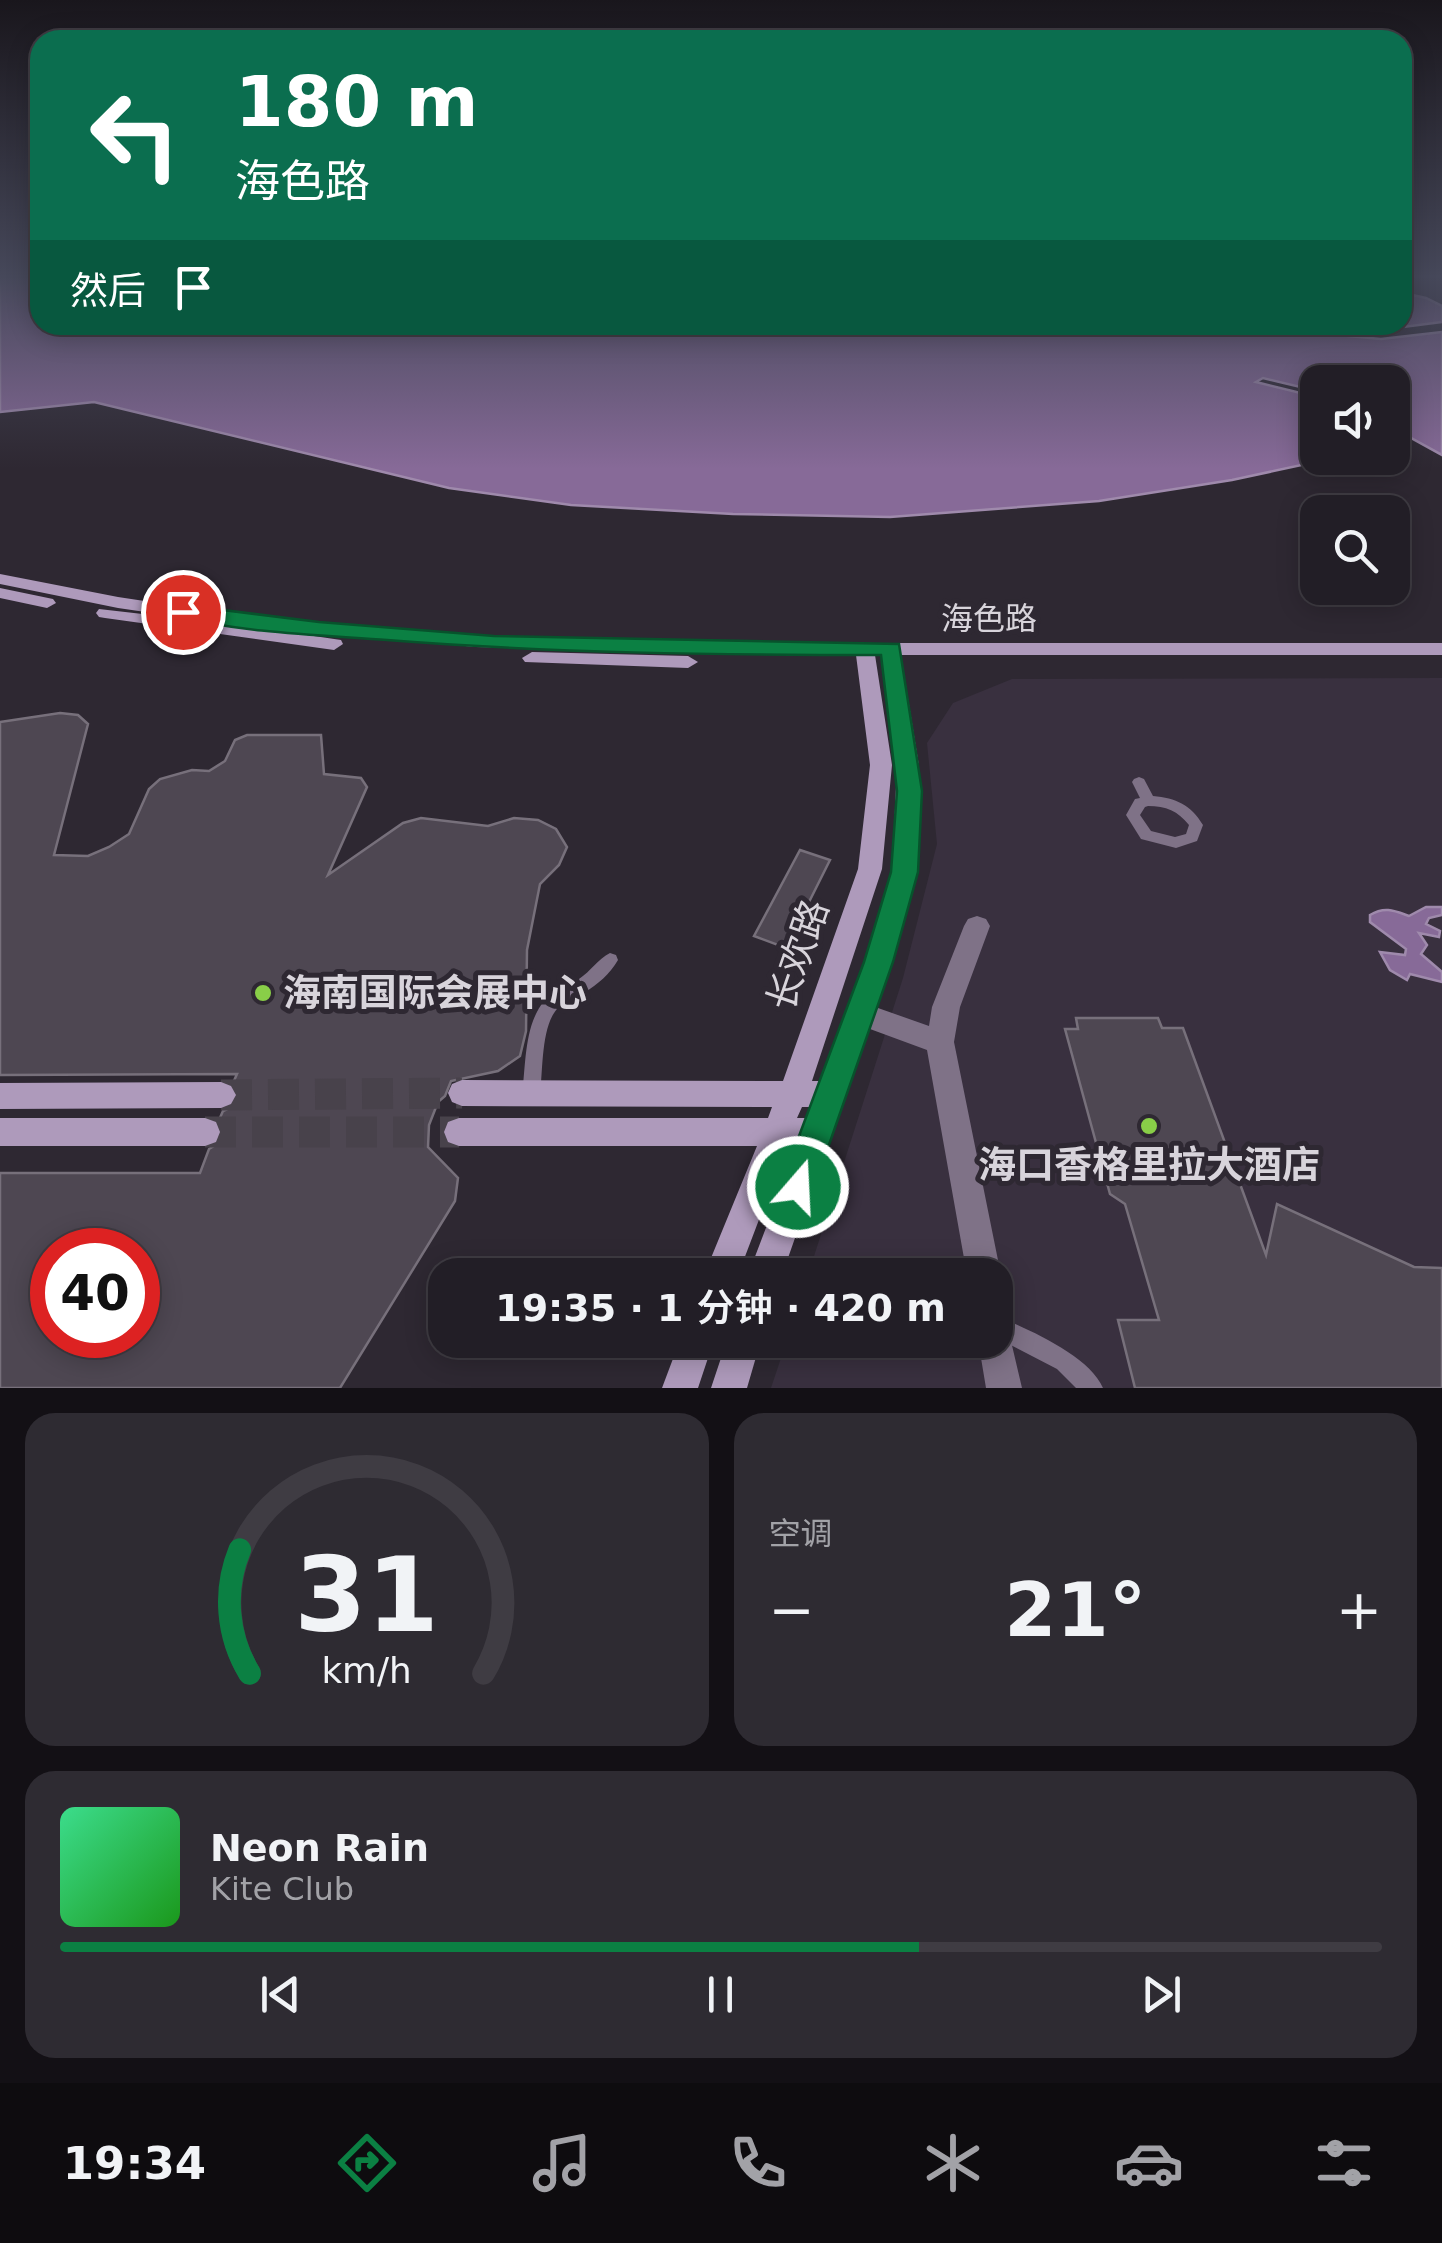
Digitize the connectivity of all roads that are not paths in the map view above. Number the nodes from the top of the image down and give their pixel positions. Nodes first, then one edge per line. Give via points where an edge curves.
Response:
1 (0, 578) edge
2 (0, 593) edge
3 (1442, 649) edge
4 (879, 656) junction
5 (1442, 662) edge
6 (1138, 782) dead end
7 (1148, 801) dead end
8 (977, 926) dead end
9 (610, 960) dead end
10 (860, 1014) junction
11 (940, 1042) junction
12 (462, 1093) tunnel mouth
13 (530, 1094) junction
14 (792, 1094) junction
15 (830, 1094) junction
16 (222, 1095) tunnel mouth
17 (0, 1096) edge
18 (0, 1132) edge
19 (205, 1132) tunnel mouth
20 (459, 1132) tunnel mouth
21 (776, 1132) junction
22 (816, 1132) junction
23 (728, 1258) edge
24 (772, 1258) edge
25 (981, 1258) edge
26 (1013, 1335) edge
27 (691, 1358) edge
28 (738, 1358) edge
29 (999, 1358) edge
30 (680, 1388) edge
31 (729, 1388) edge
32 (1004, 1388) edge
33 (1092, 1388) edge

1 - 4 street, 海色路 via 174,610 396,636
2 - 4 street, 海色路 via 165,623 369,647 632,662
3 - 4 street, 海色路
4 - 5 street, 海色路
4 - 10 street via 908,766 907,843 898,900
4 - 14 street, 长欢路 via 875,843 843,959
6 - 7 lane
8 - 11 street
9 - 13 lane via 596,978 557,998 544,1016
10 - 11 street
10 - 15 street
11 - 25 street
12 - 13 street
13 - 14 street
14 - 15 street
14 - 21 street, 长欢路
15 - 22 street
16 - 17 street
18 - 19 street
20 - 21 street
21 - 22 street
21 - 23 street, 长欢路
22 - 24 street
26 - 33 lane via 1065,1360
27 - 30 street
28 - 31 street
29 - 32 street

